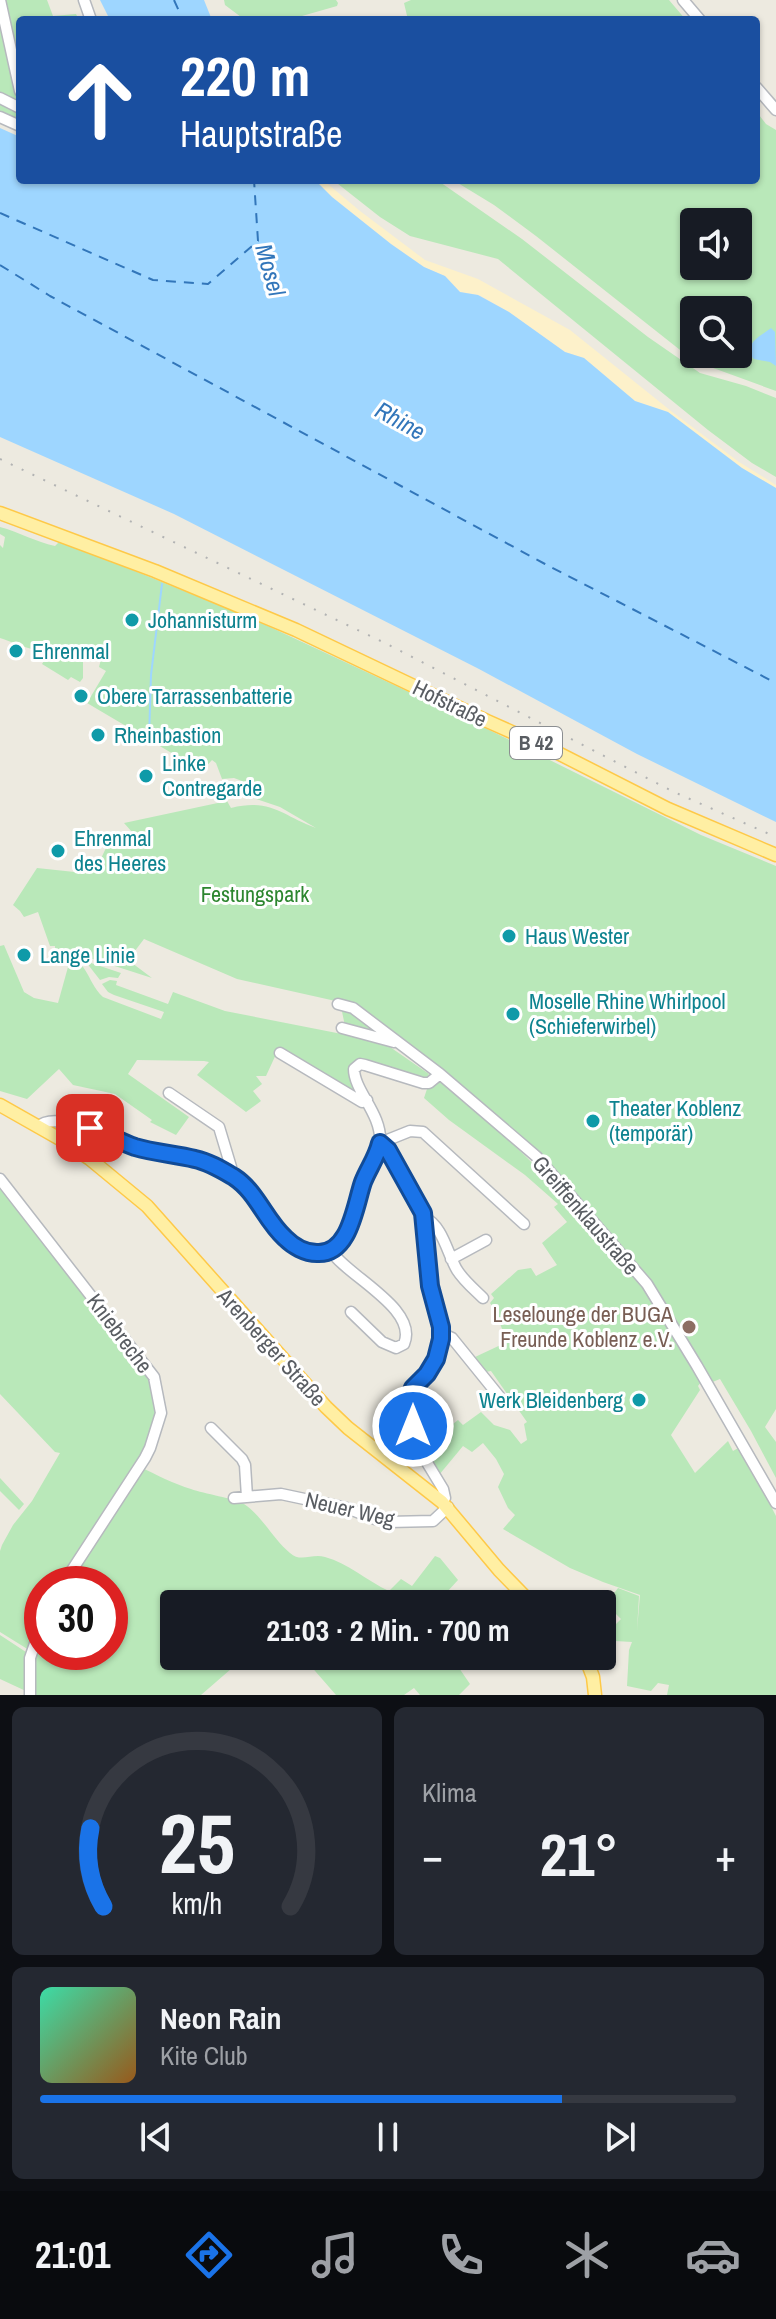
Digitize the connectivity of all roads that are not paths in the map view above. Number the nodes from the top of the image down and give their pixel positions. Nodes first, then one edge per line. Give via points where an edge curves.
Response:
1 (0, 0) edge
2 (683, 0) edge
3 (697, 16) edge
4 (16, 74) edge
5 (760, 92) edge
6 (776, 110) edge
7 (0, 505) edge
8 (0, 513) edge
9 (120, 558) junction
10 (776, 855) edge
11 (338, 1004) dead end
12 (358, 1012) junction
13 (342, 1028) dead end
14 (359, 1032) junction
15 (402, 1045) junction
16 (280, 1053) dead end
17 (440, 1074) junction
18 (169, 1093) dead end
19 (367, 1100) junction
20 (0, 1105) edge
21 (38, 1127) junction
22 (380, 1143) junction
23 (230, 1175) junction
24 (0, 1179) edge
25 (424, 1217) junction
26 (524, 1224) dead end
27 (486, 1240) dead end
28 (331, 1251) junction
29 (451, 1259) junction
30 (483, 1298) dead end
31 (351, 1312) dead end
32 (441, 1333) junction
33 (503, 1401) dead end
34 (211, 1428) dead end
35 (247, 1497) junction
36 (234, 1498) dead end
37 (776, 1503) edge
38 (445, 1505) junction
39 (75, 1566) edge
40 (518, 1590) edge
41 (30, 1670) edge
42 (590, 1670) edge
43 (30, 1695) edge
44 (595, 1695) edge

1 - 4 street
2 - 3 street
5 - 6 street
7 - 9 main road, Hofstraße / B 42 via 86,537
8 - 9 main road, Hofstraße / B 42
9 - 10 main road, Hofstraße / B 42 via 317,639 668,809
11 - 12 street, Greiffenklaustraße
12 - 14 street
12 - 15 street, Greiffenklaustraße
13 - 14 street, Greiffenklaustraße
14 - 15 street, Greiffenklaustraße
15 - 17 street, Greiffenklaustraße
16 - 19 street via 362,1102
17 - 19 street via 423,1083 360,1064 353,1072
17 - 37 street, Greiffenklaustraße via 537,1157 647,1284
18 - 23 street via 219,1127
19 - 22 street
20 - 21 main road, Arenberger Straße
21 - 23 street via 54,1122 90,1128 138,1148 198,1159
21 - 38 main road, Arenberger Straße via 90,1159 147,1206 326,1407
22 - 25 street
22 - 26 street via 410,1131 428,1135
22 - 28 street via 346,1233
23 - 28 street via 248,1189 291,1243 304,1251
24 - 39 street, Kniebreche via 154,1377 161,1413 145,1458
25 - 29 street
25 - 32 street via 430,1286
27 - 29 street
28 - 31 street via 400,1311 407,1333 404,1344 396,1348 382,1342
29 - 30 street
32 - 33 street via 452,1338
32 - 38 street via 436,1359 408,1403 420,1451 443,1489
34 - 35 street via 242,1459
35 - 36 street, Neuer Weg
35 - 38 street, Neuer Weg via 287,1495 388,1522 433,1521
38 - 40 main road, Arenberger Straße
41 - 43 street
42 - 44 main road

